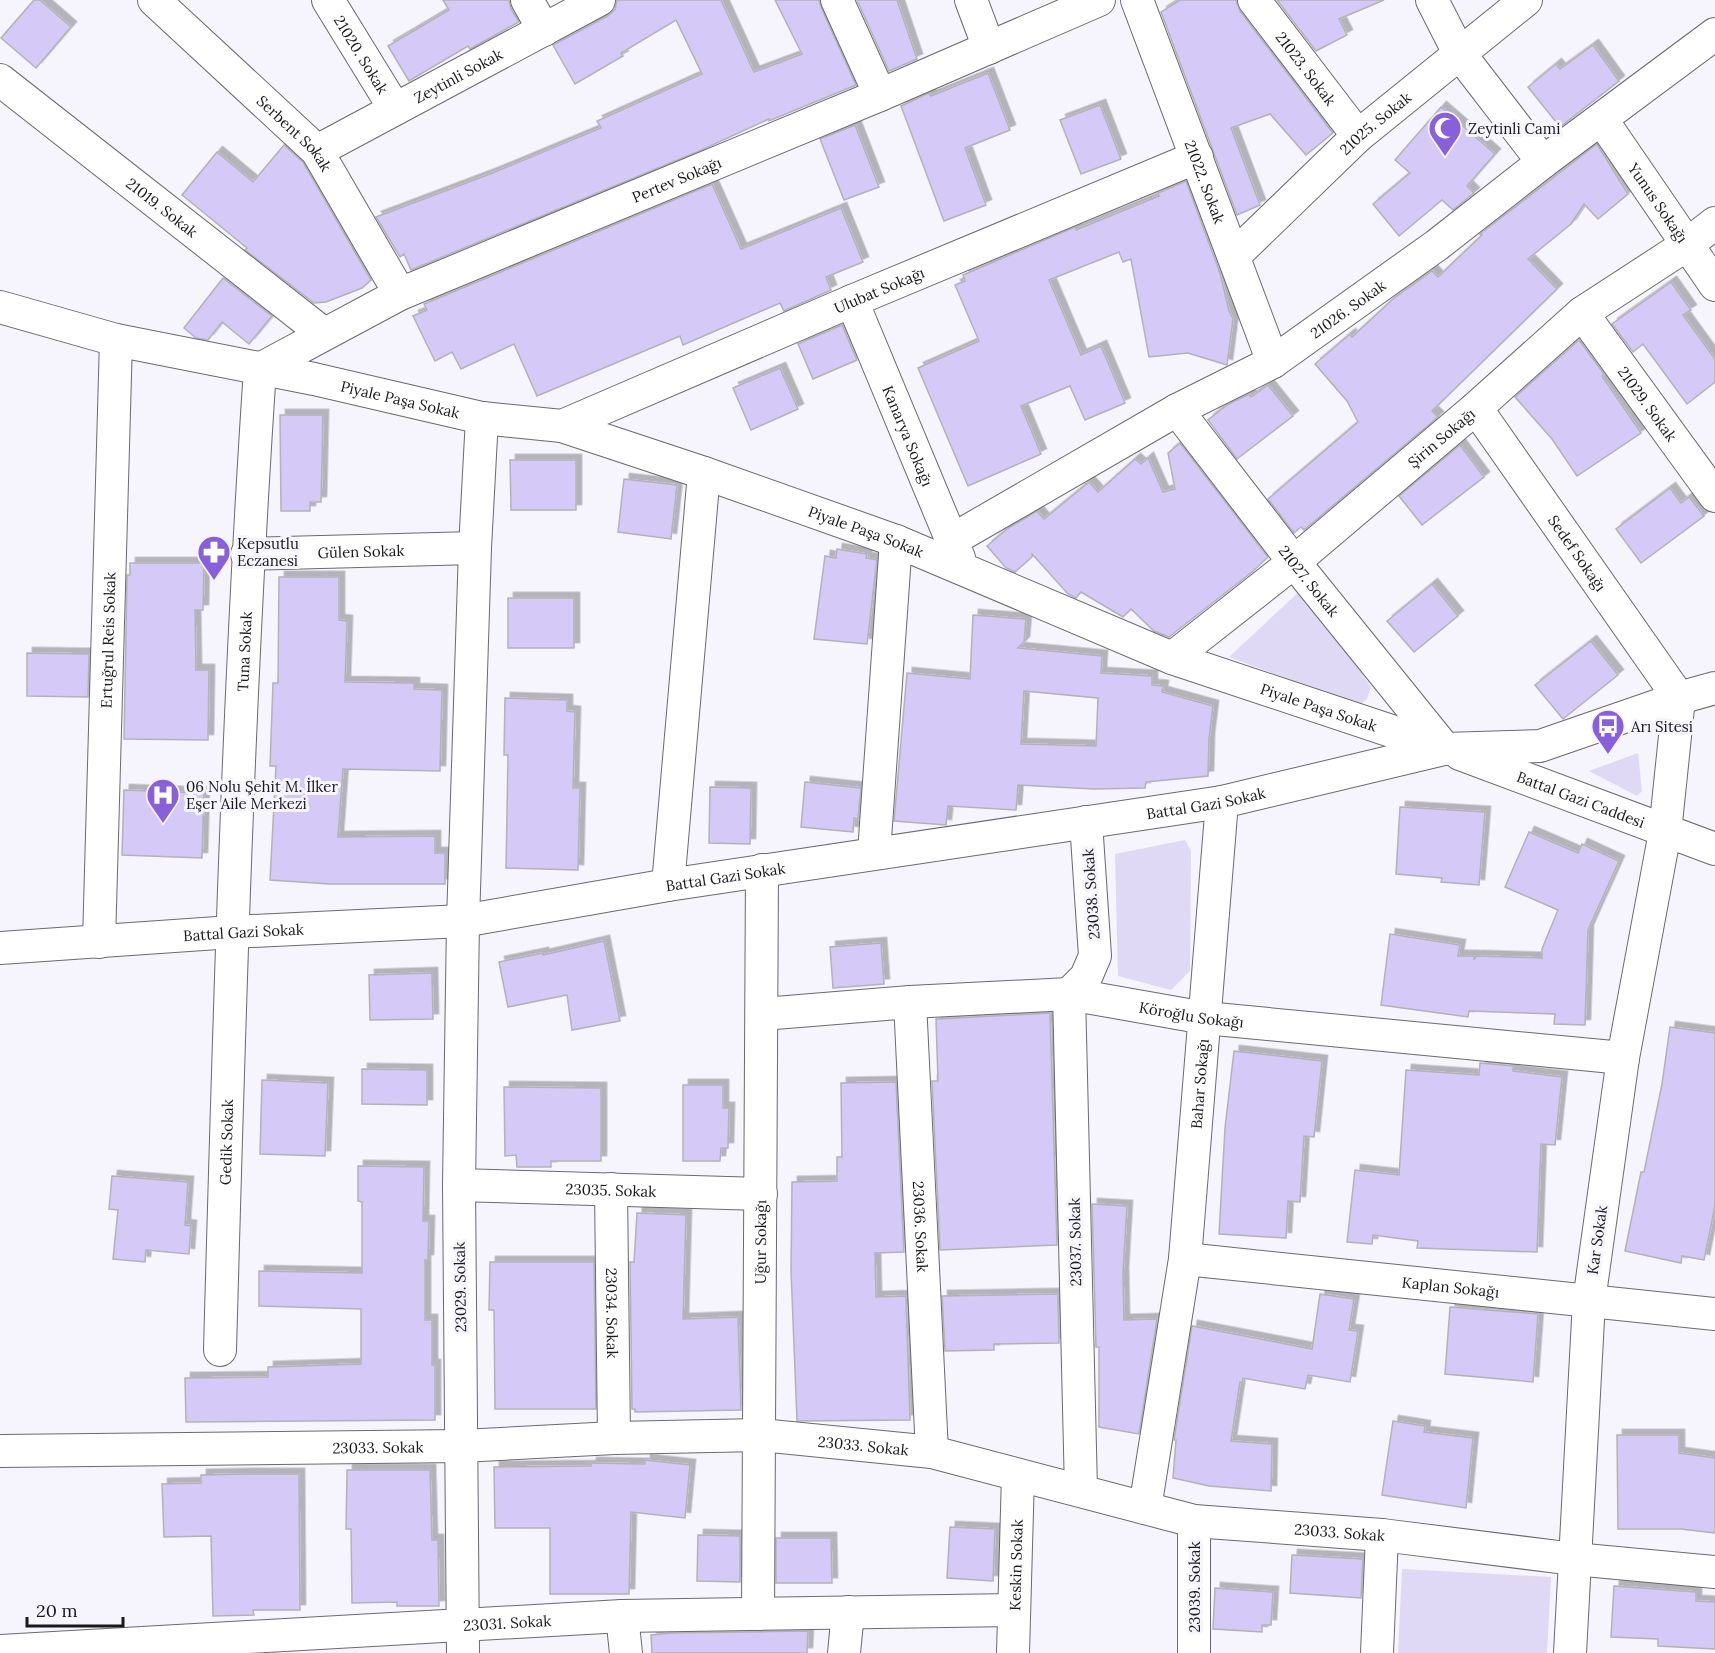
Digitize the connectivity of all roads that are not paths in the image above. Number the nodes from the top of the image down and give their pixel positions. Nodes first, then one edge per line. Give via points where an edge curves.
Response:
1 (154, 0) edge
2 (328, 0) edge
3 (527, 0) edge
4 (599, 0) edge
5 (837, 0) edge
6 (971, 0) edge
7 (1099, 0) edge
8 (1137, 0) edge
9 (1254, 0) edge
10 (1432, 0) edge
11 (1526, 0) edge
12 (544, 30) junction
13 (1715, 34) edge
14 (989, 48) junction
15 (1459, 53) junction
16 (0, 80) edge
17 (880, 95) junction
18 (395, 109) junction
19 (1602, 120) junction
20 (1358, 136) junction
21 (317, 151) junction
22 (1197, 157) junction
23 (1543, 162) junction
24 (1715, 223) edge
25 (1688, 244) junction
26 (1234, 256) junction
27 (1715, 285) edge
28 (400, 294) junction
29 (852, 301) junction
30 (0, 307) edge
31 (1582, 313) junction
32 (324, 334) junction
33 (116, 340) junction
34 (1273, 362) junction
35 (260, 369) junction
36 (1476, 408) junction
37 (1177, 410) junction
38 (482, 418) junction
39 (562, 426) junction
40 (704, 473) junction
41 (1715, 496) edge
42 (952, 540) junction
43 (896, 542) junction
44 (475, 548) junction
45 (248, 554) junction
46 (1294, 562) junction
47 (964, 570) junction
48 (1172, 658) junction
49 (1715, 688) edge
50 (1679, 698) junction
51 (1445, 749) junction
52 (1222, 802) junction
53 (1086, 822) junction
54 (1665, 832) junction
55 (1715, 849) edge
56 (874, 854) junction
57 (762, 870) junction
58 (668, 885) junction
59 (463, 921) junction
60 (232, 932) junction
61 (99, 942) junction
62 (0, 948) edge
63 (1069, 994) junction
64 (910, 1002) junction
65 (762, 1014) junction
66 (1205, 1018) junction
67 (1623, 1058) junction
68 (459, 1185) junction
69 (610, 1189) junction
70 (761, 1194) junction
71 (1185, 1259) junction
72 (1589, 1301) junction
73 (1715, 1314) edge
74 (220, 1350) dead end
75 (760, 1435) junction
76 (614, 1438) junction
77 (462, 1446) junction
78 (0, 1451) edge
79 (932, 1452) junction
80 (1018, 1475) junction
81 (1081, 1490) junction
82 (1145, 1508) junction
83 (1194, 1521) junction
84 (1382, 1535) junction
85 (1574, 1559) junction
86 (1715, 1572) edge
87 (1014, 1610) junction
88 (848, 1612) junction
89 (758, 1614) junction
90 (622, 1616) junction
91 (463, 1639) edge
92 (0, 1651) edge
93 (626, 1653) edge
94 (844, 1653) edge
95 (1013, 1653) edge
96 (1194, 1653) edge
97 (1377, 1653) edge
98 (1570, 1653) edge

1 - 21 street, Serbent Sokak
2 - 18 street, 21020. Sokak
3 - 12 street
4 - 12 street, Zeytinli Sokak
5 - 17 street
6 - 14 street
7 - 14 street, Pertev Sokağı
8 - 22 street, 21022. Sokak
9 - 20 street, 21023. Sokak
10 - 15 street
11 - 15 street, 21025. Sokak
12 - 18 street, Zeytinli Sokak
13 - 19 street, 21026. Sokak
14 - 17 street, Pertev Sokağı
15 - 20 street, 21025. Sokak
15 - 23 street
16 - 32 street, 21019. Sokak
17 - 28 street, Pertev Sokağı
18 - 21 street, Zeytinli Sokak
19 - 23 street, 21026. Sokak
19 - 25 street, Yunus Sokağı
20 - 26 street, 21025. Sokak
21 - 28 street, Serbent Sokak
22 - 26 street, 21022. Sokak
22 - 29 street, Ulubat Sokağı
23 - 34 street, 21026. Sokak via 1437,245
24 - 25 street, Şirin Sokağı
25 - 27 street, Yunus Sokağı
25 - 31 street, Şirin Sokağı
26 - 34 street, 21022. Sokak
28 - 32 street, Pertev Sokağı
29 - 39 street, Ulubat Sokağı
29 - 42 street, Kanarya Sokağı
30 - 33 street, Piyale Paşa Sokak
31 - 36 street, Şirin Sokağı
31 - 41 street, 21029. Sokak
32 - 35 street, Pertev Sokağı
33 - 35 street, Piyale Paşa Sokak
33 - 61 street, Ertuğrul Reis Sokak
34 - 37 street, 21026. Sokak
35 - 38 street, Piyale Paşa Sokak
35 - 45 street, Tuna Sokak
36 - 46 street, Şirin Sokağı
36 - 50 street, Sedef Sokağı
37 - 42 street, 21026. Sokak
37 - 46 street, 21027. Sokak
38 - 39 street, Piyale Paşa Sokak
38 - 44 street, 23029. Sokak
39 - 40 street, Piyale Paşa Sokak
40 - 43 street, Piyale Paşa Sokak
40 - 58 street
42 - 47 street, Kanarya Sokağı
43 - 47 street, Piyale Paşa Sokak
43 - 56 street
44 - 45 street, Gülen Sokak
44 - 59 street, 23029. Sokak
45 - 60 street, Tuna Sokak
46 - 48 street, Şirin Sokağı
46 - 51 street, 21027. Sokak
47 - 48 street, Piyale Paşa Sokak
48 - 51 street, Piyale Paşa Sokak
49 - 50 street, Piyale Paşa Sokak
50 - 51 street, Piyale Paşa Sokak via 1540,746
50 - 54 street, Kar Sokak
51 - 52 street, Battal Gazi Sokak
51 - 54 street, Battal Gazi Caddesi
52 - 53 street, Battal Gazi Sokak
52 - 66 street, Bahar Sokağı
53 - 56 street, Battal Gazi Sokak
53 - 63 street, 23038. Sokak via 1095,956 1086,977
54 - 55 street, Battal Gazi Caddesi
54 - 67 street, Kar Sokak
56 - 57 street, Battal Gazi Sokak
57 - 58 street, Battal Gazi Sokak
57 - 65 street, Uğur Sokağı
58 - 59 street, Battal Gazi Sokak
59 - 60 street, Battal Gazi Sokak
59 - 68 street, 23029. Sokak
60 - 61 street, Battal Gazi Sokak
60 - 74 street, Gedik Sokak
61 - 62 street, Battal Gazi Sokak
63 - 64 street, Köroğlu Sokağı
63 - 66 street, Köroğlu Sokağı
63 - 81 street, 23037. Sokak
64 - 65 street, Köroğlu Sokağı
64 - 79 street, 23036. Sokak
65 - 70 street, Uğur Sokağı
66 - 67 street, Köroğlu Sokağı
66 - 71 street, Bahar Sokağı
67 - 72 street, Kar Sokak
68 - 69 street, 23035. Sokak
68 - 77 street, 23029. Sokak
69 - 70 street, 23035. Sokak
69 - 76 street, 23034. Sokak
70 - 75 street, Uğur Sokağı
71 - 72 street, Kaplan Sokağı
71 - 82 street, Bahar Sokağı
72 - 73 street, Kaplan Sokağı
72 - 85 street, Kar Sokak
75 - 76 street, 23033. Sokak
75 - 79 street, 23033. Sokak
75 - 89 street, Uğur Sokağı
76 - 77 street, 23033. Sokak
77 - 78 street, 23033. Sokak
77 - 91 street, 23029. Sokak
79 - 80 street, 23033. Sokak
80 - 81 street, 23033. Sokak
80 - 87 street, Keskin Sokak
81 - 82 street, 23033. Sokak
82 - 83 street, 23033. Sokak
83 - 84 street, 23033. Sokak
83 - 96 street, 23039. Sokak
84 - 85 street, 23033. Sokak
84 - 97 street
85 - 86 street, 23033. Sokak
85 - 98 street, Kar Sokak
87 - 88 street, 23031. Sokak
87 - 95 street, Keskin Sokak
88 - 89 street, 23031. Sokak
88 - 94 street
89 - 90 street, 23031. Sokak
90 - 91 street, 23031. Sokak
90 - 93 street
91 - 92 street, 23031. Sokak

